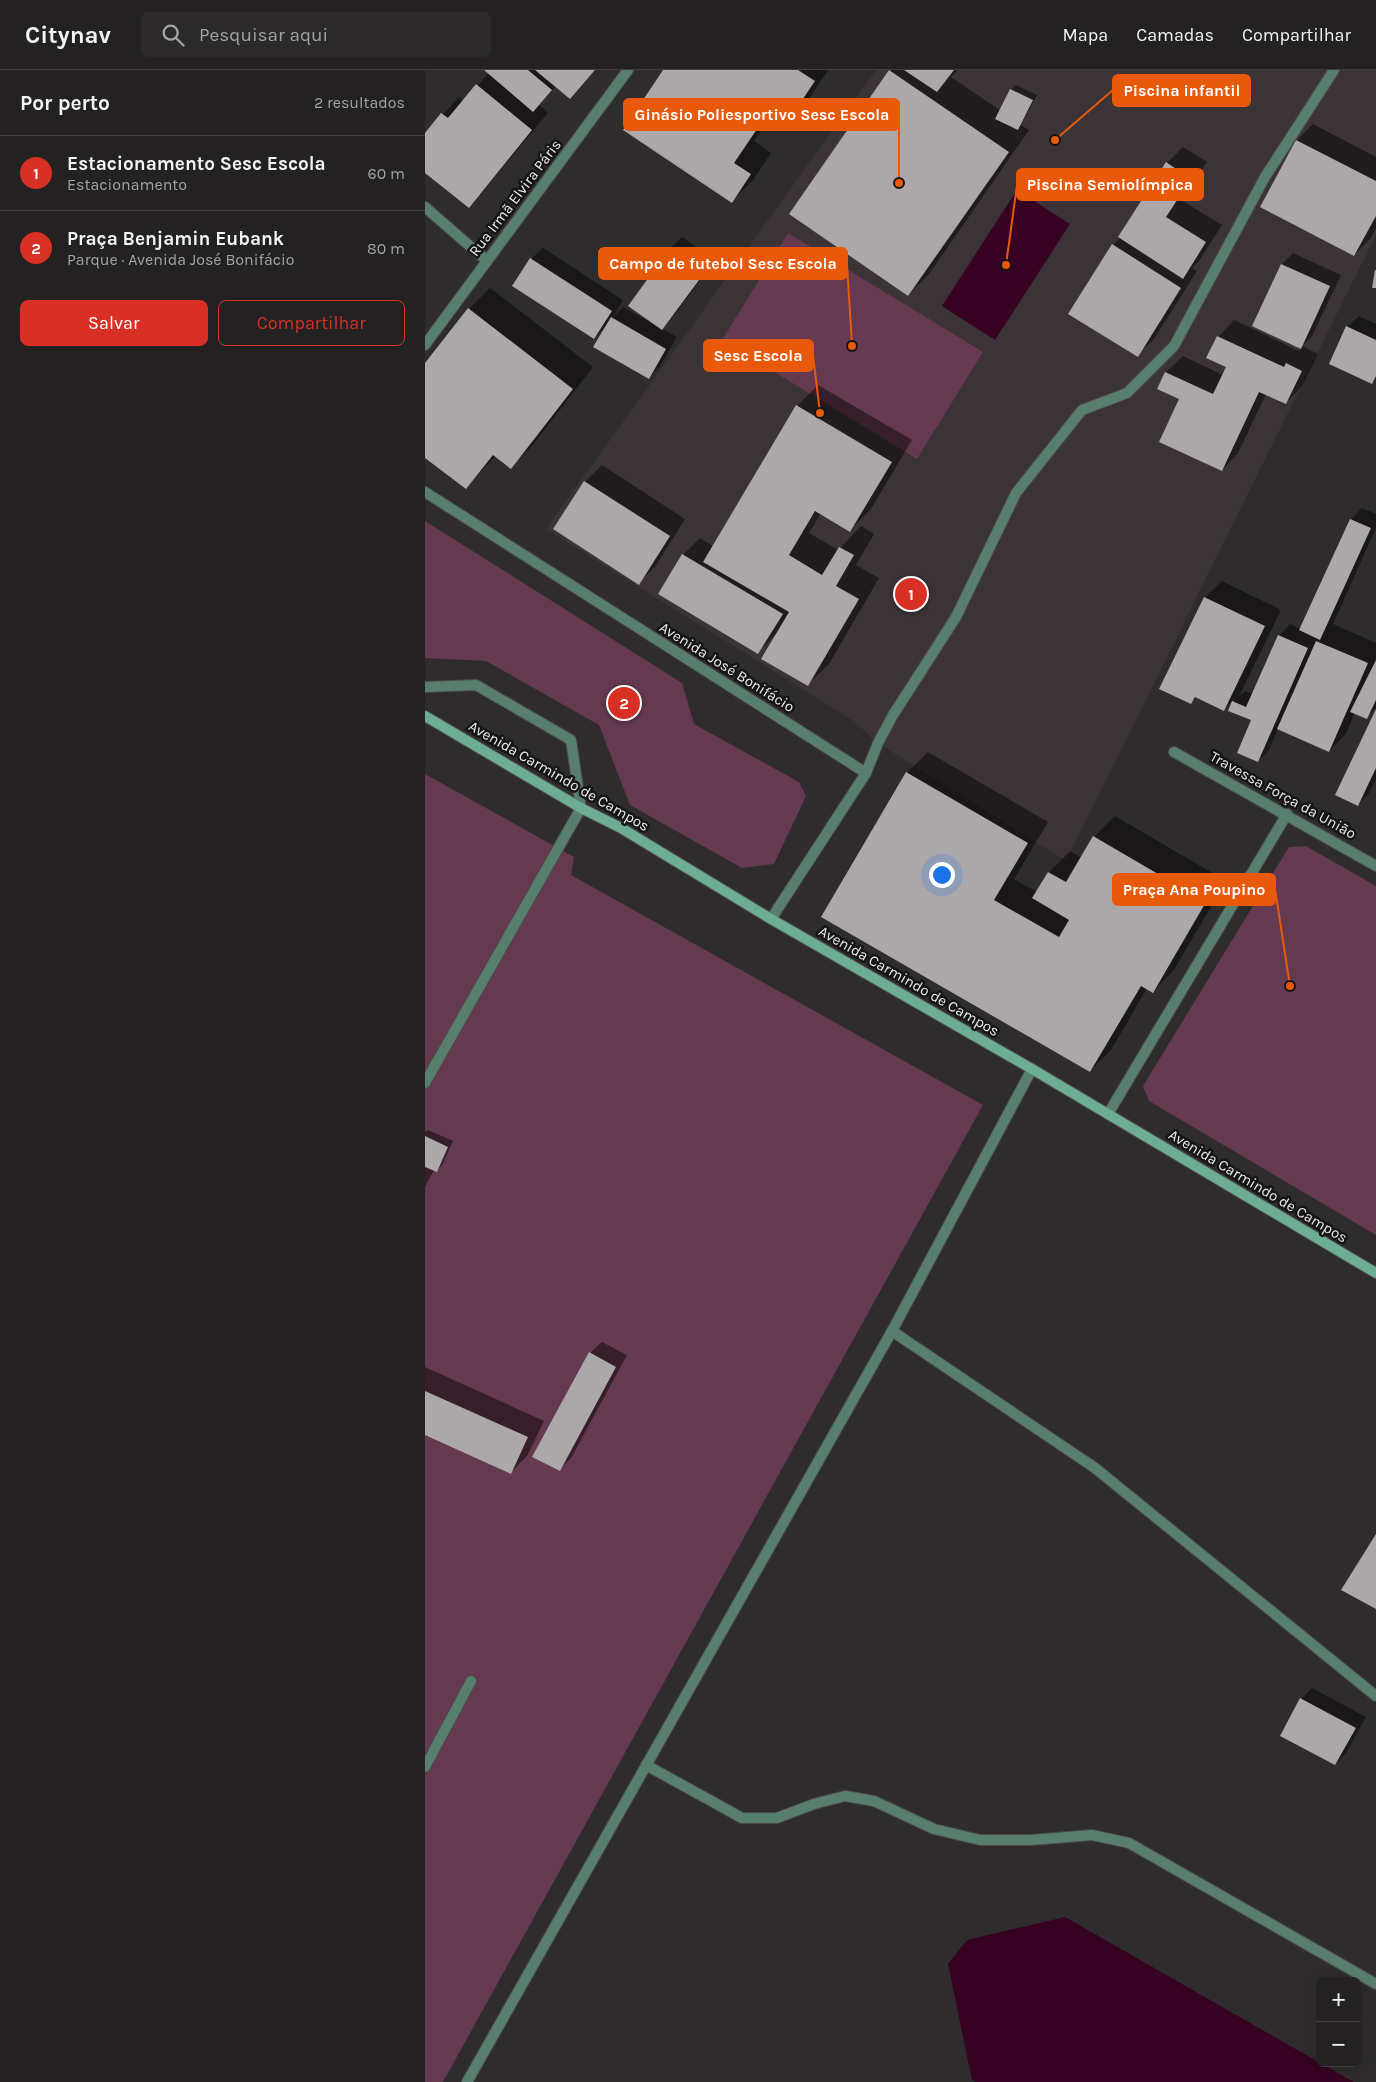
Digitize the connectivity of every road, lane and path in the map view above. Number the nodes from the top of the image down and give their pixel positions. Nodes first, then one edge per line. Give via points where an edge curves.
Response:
1 (628, 70) edge
2 (1334, 70) edge
3 (425, 207) edge
4 (487, 260) junction
5 (425, 345) edge
6 (425, 492) edge
7 (425, 687) edge
8 (425, 716) edge
9 (1174, 752) dead end
10 (866, 773) junction
11 (581, 808) junction
12 (1287, 814) junction
13 (1376, 866) edge
14 (771, 919) junction
15 (1032, 1069) junction
16 (425, 1082) edge
17 (1109, 1114) junction
18 (1376, 1273) edge
19 (892, 1331) junction
20 (471, 1681) dead end
21 (1376, 1696) edge
22 (646, 1765) junction
23 (425, 1766) edge
24 (1376, 1984) edge
25 (467, 2082) edge

1 - 4 street, Rua Irmã Elvira Páris
2 - 10 street via 1265,177 1174,346 1127,393 1082,410 1016,493 956,617 893,715
3 - 4 street
4 - 5 street, Rua Irmã Elvira Páris
6 - 10 street, Avenida José Bonifácio
7 - 11 street via 476,685 571,740
8 - 11 main road, Avenida Carmindo de Campos
9 - 12 street, Travessa Força da União
10 - 14 street
11 - 14 main road, Avenida Carmindo de Campos via 621,828
11 - 16 street
12 - 13 street, Travessa Força da União
12 - 17 street
14 - 15 main road, Avenida Carmindo de Campos
15 - 17 main road, Avenida Carmindo de Campos
15 - 19 street
17 - 18 main road, Avenida Carmindo de Campos
19 - 21 street via 1095,1468
19 - 22 street
20 - 23 street
22 - 24 street via 742,1818 777,1818 845,1796 874,1801 934,1829 980,1840 1092,1835 1129,1843
22 - 25 street

